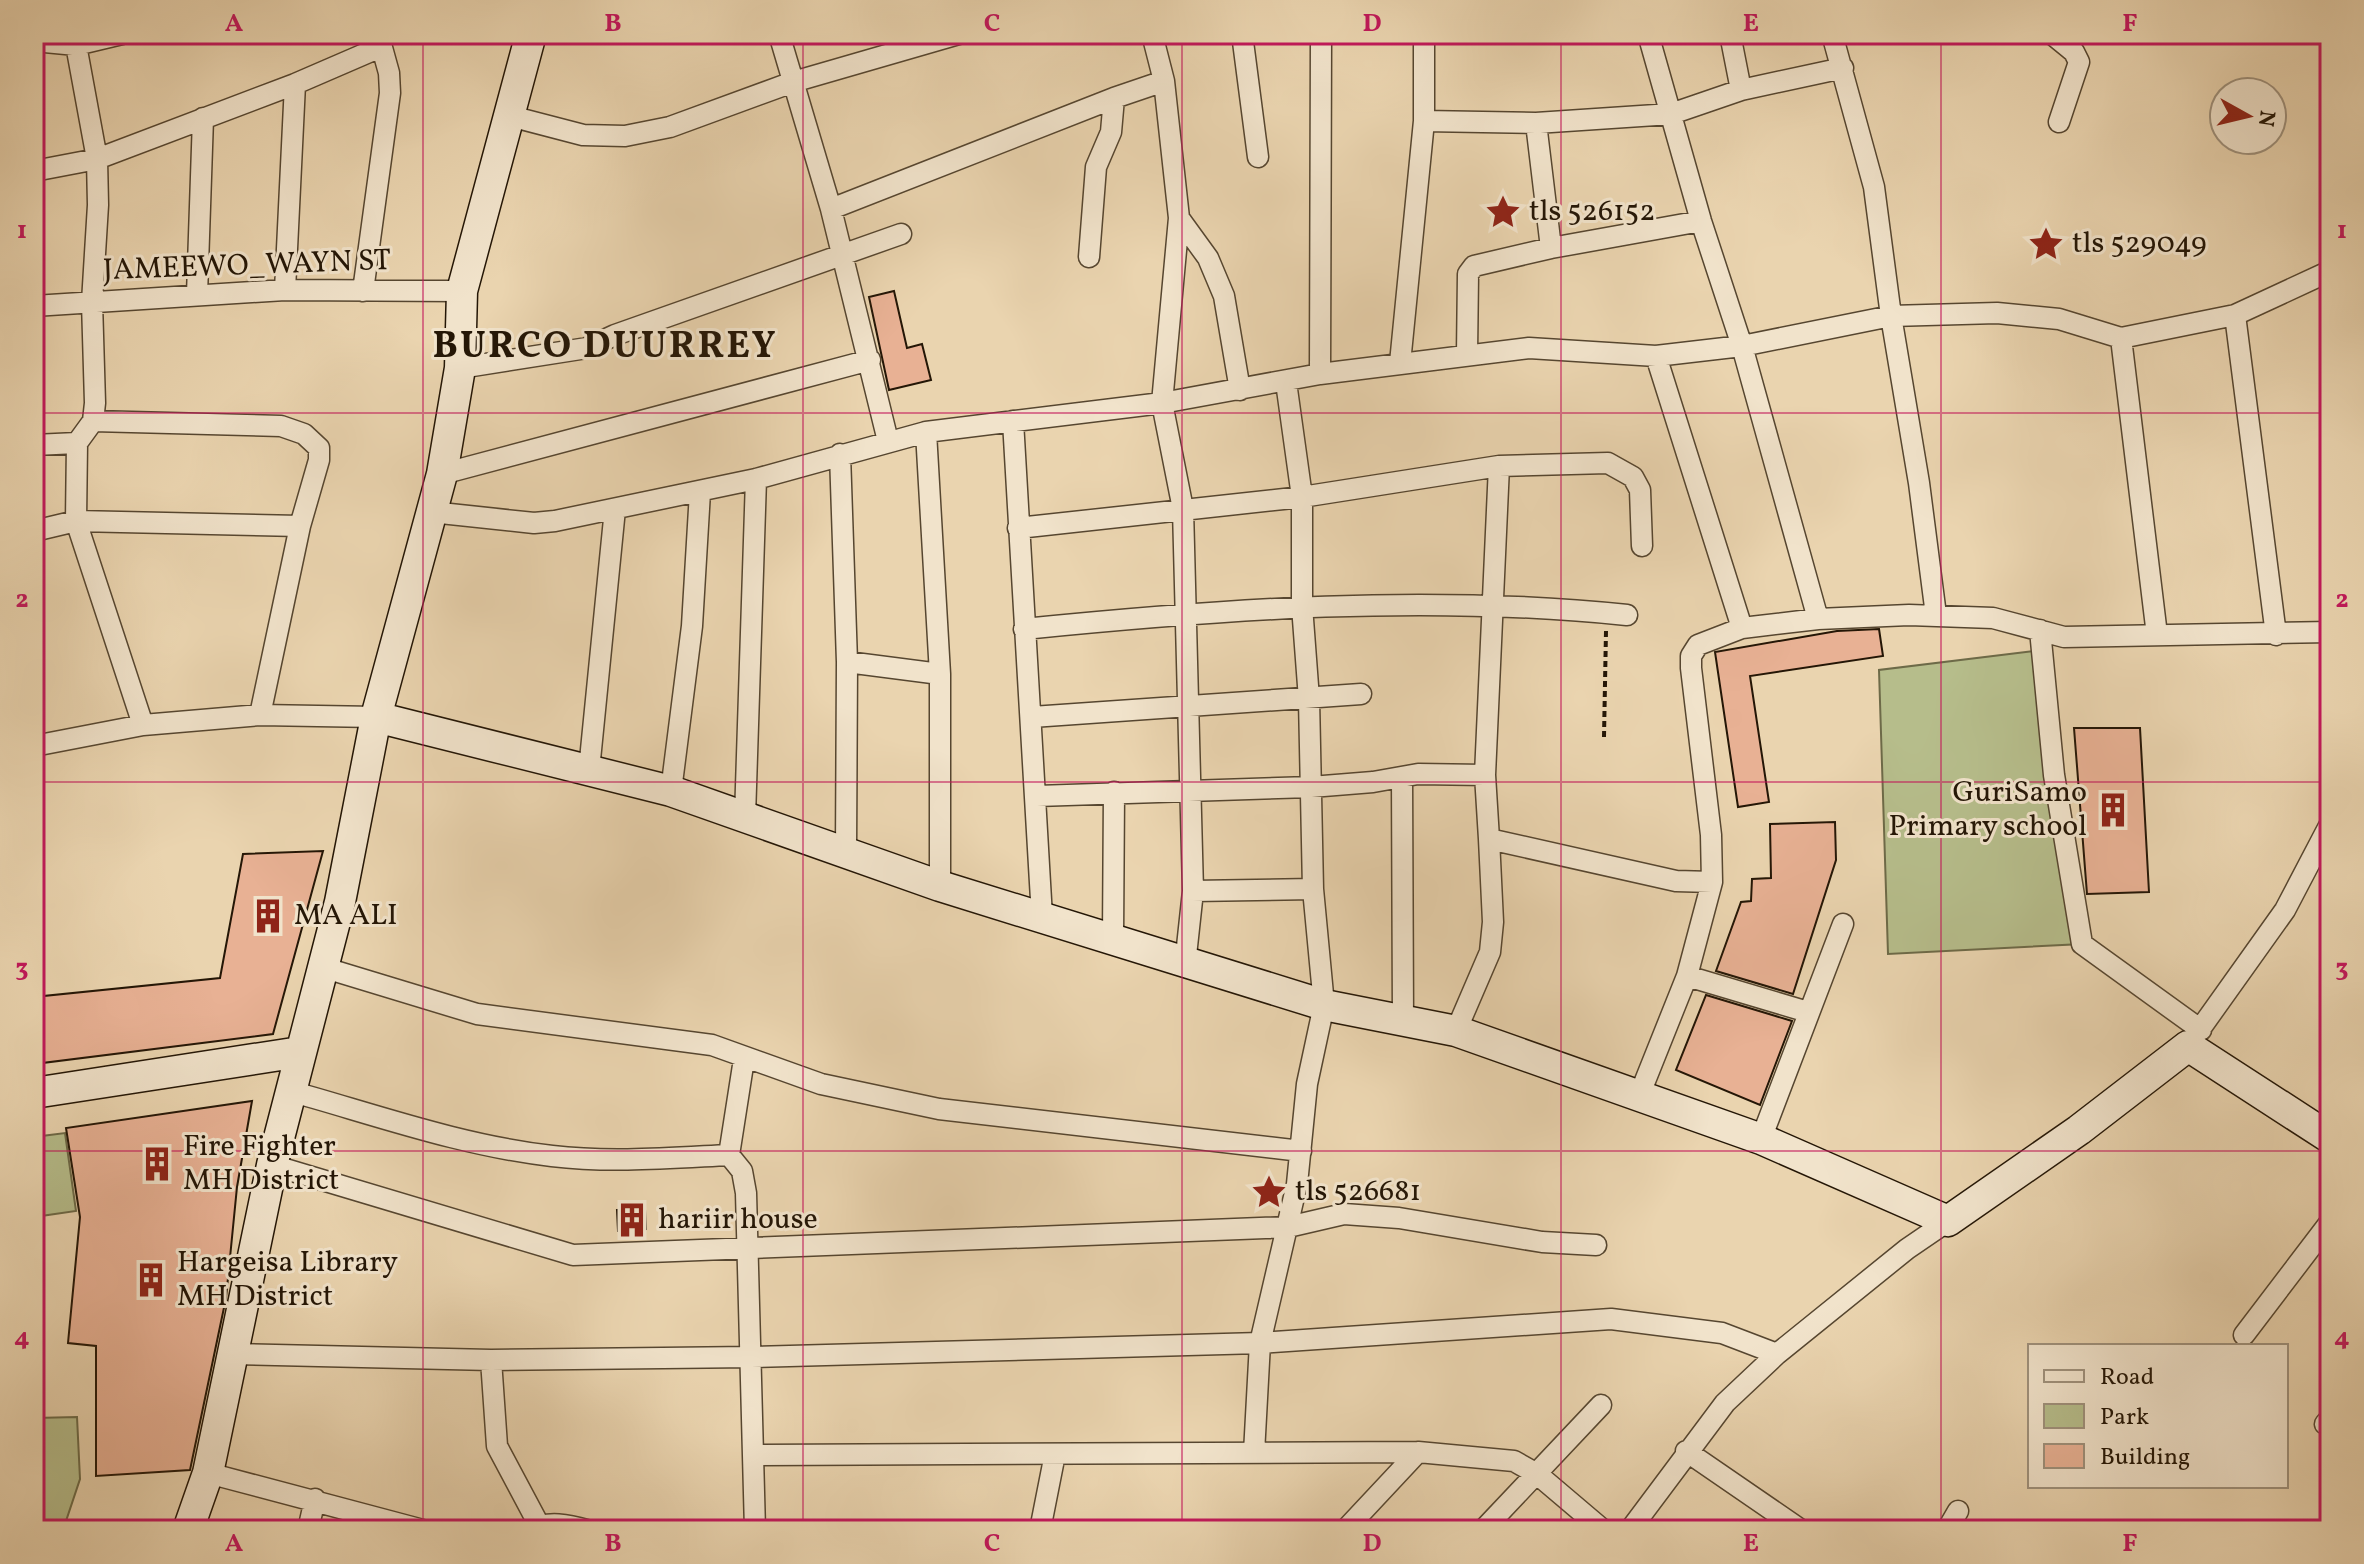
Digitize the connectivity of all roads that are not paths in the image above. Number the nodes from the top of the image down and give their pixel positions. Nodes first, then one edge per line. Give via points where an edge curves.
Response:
1 (122, 34) edge
2 (779, 34) edge
3 (959, 34) edge
4 (1152, 34) edge
5 (1242, 34) edge
6 (1321, 34) edge
7 (1424, 34) edge
8 (1648, 34) edge
9 (1730, 34) edge
10 (1832, 34) edge
11 (2052, 34) edge
12 (536, 35) edge
13 (382, 39) edge
14 (75, 40) edge
15 (34, 41) edge
16 (1843, 68) junction
17 (1164, 81) junction
18 (793, 82) junction
19 (295, 84) junction
20 (1741, 90) junction
21 (1114, 98) junction
22 (1671, 114) junction
23 (506, 115) junction
24 (203, 118) junction
25 (1424, 121) junction
26 (2059, 122) dead end
27 (1536, 123) junction
28 (1258, 157) dead end
29 (97, 159) junction
30 (34, 171) edge
31 (831, 209) junction
32 (1179, 218) junction
33 (1701, 221) junction
34 (901, 234) dead end
35 (1551, 248) junction
36 (842, 254) junction
37 (1089, 257) dead end
38 (2330, 271) edge
39 (285, 290) junction
40 (363, 291) junction
41 (462, 291) junction
42 (197, 295) junction
43 (92, 302) junction
44 (34, 306) edge
45 (2235, 315) junction
46 (1891, 316) junction
47 (2121, 338) junction
48 (1742, 346) junction
49 (1467, 354) junction
50 (1656, 356) junction
51 (870, 360) junction
52 (1400, 363) junction
53 (460, 368) junction
54 (1320, 374) junction
55 (1286, 382) junction
56 (1240, 390) junction
57 (1162, 403) junction
58 (93, 421) junction
59 (1013, 421) junction
60 (926, 432) junction
61 (888, 441) junction
62 (77, 443) junction
63 (34, 445) edge
64 (840, 454) junction
65 (1499, 466) junction
66 (442, 474) junction
67 (756, 479) junction
68 (700, 492) junction
69 (1302, 497) junction
70 (615, 509) junction
71 (1183, 509) junction
72 (431, 512) junction
73 (76, 521) junction
74 (300, 526) junction
75 (1018, 528) junction
76 (34, 531) edge
77 (1642, 546) dead end
78 (1493, 605) junction
79 (1302, 606) junction
80 (1184, 613) junction
81 (1627, 615) dead end
82 (1936, 615) junction
83 (1818, 619) junction
84 (1742, 628) junction
85 (1024, 629) junction
86 (2040, 630) junction
87 (2330, 632) edge
88 (2157, 635) junction
89 (2276, 635) junction
90 (847, 662) junction
91 (940, 674) junction
92 (1361, 694) dead end
93 (1309, 699) junction
94 (1190, 706) junction
95 (260, 715) junction
96 (376, 717) junction
97 (1032, 717) junction
98 (143, 725) junction
99 (34, 746) edge
100 (589, 770) junction
101 (1485, 775) junction
102 (1402, 777) junction
103 (1311, 787) junction
104 (1193, 789) junction
105 (671, 791) junction
106 (1114, 792) junction
107 (1037, 796) junction
108 (745, 817) junction
109 (2330, 824) edge
110 (1489, 839) junction
111 (846, 852) junction
112 (1712, 882) junction
113 (940, 886) junction
114 (1313, 889) junction
115 (1193, 891) junction
116 (1042, 917) junction
117 (1843, 924) dead end
118 (1113, 937) junction
119 (1185, 965) junction
120 (322, 967) junction
121 (1687, 976) junction
122 (1324, 1005) junction
123 (1808, 1012) junction
124 (1403, 1019) junction
125 (1456, 1031) junction
126 (2194, 1038) junction
127 (300, 1052) junction
128 (744, 1059) junction
129 (290, 1091) junction
130 (34, 1093) edge
131 (1639, 1096) junction
132 (2330, 1138) edge
133 (1761, 1139) junction
134 (1301, 1151) junction
135 (729, 1155) junction
136 (272, 1165) junction
137 (1948, 1221) junction
138 (2330, 1222) edge
139 (1288, 1227) junction
140 (1596, 1245) dead end
141 (747, 1248) junction
142 (2244, 1335) dead end
143 (1260, 1343) junction
144 (232, 1354) junction
145 (1777, 1354) junction
146 (751, 1357) junction
147 (491, 1360) junction
148 (1601, 1405) dead end
149 (1686, 1451) junction
150 (1418, 1452) junction
151 (1254, 1453) junction
152 (1055, 1454) junction
153 (753, 1455) junction
154 (208, 1473) junction
155 (1537, 1474) junction
156 (315, 1499) junction
157 (1958, 1511) dead end
158 (536, 1528) edge
159 (188, 1530) edge
160 (308, 1530) edge
161 (423, 1530) edge
162 (587, 1530) edge
163 (755, 1530) edge
164 (1040, 1530) edge
165 (1345, 1530) edge
166 (1483, 1530) edge
167 (1603, 1530) edge
168 (1630, 1530) edge
169 (1801, 1530) edge
170 (1947, 1530) edge

1 - 14 street
2 - 18 street
3 - 18 street
4 - 17 street
5 - 28 street
6 - 54 street
7 - 25 street
8 - 22 street
9 - 20 street
10 - 16 street
11 - 26 street via 2079,62
12 - 23 main road
13 - 19 street
13 - 40 street via 390,93
14 - 15 street
14 - 29 street
16 - 20 street
16 - 46 street via 1874,187
17 - 21 street
17 - 32 street
18 - 23 street via 670,127 625,136 583,135
18 - 31 street
19 - 24 street
19 - 39 street
20 - 22 street
21 - 31 street
21 - 37 street via 1111,132 1096,167
22 - 27 street
22 - 33 street
23 - 41 main road
24 - 29 street
24 - 42 street
25 - 27 street
25 - 52 street
27 - 35 street
29 - 30 street
29 - 43 street
31 - 36 street
32 - 56 street via 1208,258 1224,296
32 - 57 street
33 - 35 street
33 - 48 street
34 - 36 street
35 - 49 street via 1470,268
36 - 51 street
36 - 53 street via 587,348
38 - 45 street
39 - 40 street, JAMEEWO_WAYN ST
39 - 42 street, JAMEEWO_WAYN ST
40 - 41 street, JAMEEWO_WAYN ST
41 - 53 main road
42 - 43 street, JAMEEWO_WAYN ST
43 - 44 street, JAMEEWO_WAYN ST
43 - 58 street
45 - 47 street
45 - 89 street
46 - 47 street via 1997,313 2059,319
46 - 48 street
46 - 82 street
47 - 88 street
48 - 50 street
48 - 83 street
49 - 50 street via 1529,348
49 - 52 street
50 - 84 street
51 - 61 street
51 - 66 street
52 - 54 street
53 - 66 main road
54 - 55 street
55 - 56 street
55 - 69 street
56 - 57 street
57 - 59 street
57 - 71 street
58 - 62 street
58 - 74 street via 281,426 304,434 319,448 319,460
59 - 60 street
59 - 75 street
60 - 61 street
60 - 91 street
61 - 64 street
62 - 63 street
62 - 73 street
64 - 67 street
64 - 90 street
65 - 69 street
65 - 77 street via 1608,463 1622,468 1640,490
65 - 78 street
66 - 72 main road
67 - 68 street
67 - 108 street
68 - 70 street
68 - 105 street via 692,626
69 - 71 street
69 - 79 street
70 - 72 street via 534,523
70 - 100 street
71 - 75 street
71 - 80 street
72 - 96 main road
73 - 74 street
73 - 76 street
73 - 98 street
74 - 95 street
75 - 85 street
78 - 79 street
78 - 81 street
78 - 101 street
79 - 80 street
79 - 93 street
80 - 85 street
80 - 94 street
82 - 83 street
82 - 86 street via 1993,618
83 - 84 street
84 - 112 street via 1698,645 1691,656
85 - 97 street
86 - 88 street via 2064,637
86 - 126 street via 2054,775 2082,944
87 - 89 street
88 - 89 street
90 - 91 street
90 - 111 street
91 - 113 street
92 - 93 street
93 - 94 street
93 - 103 street
94 - 97 street
94 - 104 street
95 - 96 street
95 - 98 street
96 - 100 main road
96 - 120 main road
97 - 107 street
98 - 99 street
100 - 105 main road
101 - 102 street
101 - 110 street
102 - 103 street
102 - 124 street
103 - 104 street
103 - 114 street
104 - 106 street
104 - 115 street
105 - 108 main road
106 - 107 street
106 - 118 street
107 - 116 street
108 - 111 main road
109 - 126 street via 2285,910
110 - 112 street via 1676,881
110 - 125 street via 1490,952
111 - 113 main road
112 - 121 street
113 - 116 main road
114 - 115 street
114 - 122 street
115 - 119 street
116 - 118 main road
117 - 123 street
118 - 119 main road
119 - 122 main road
120 - 127 main road
120 - 128 street via 477,1014 712,1045
121 - 123 street
121 - 131 street
122 - 124 main road
122 - 134 street via 1307,1084
123 - 133 street
124 - 125 main road
125 - 131 main road
126 - 132 main road
126 - 137 main road via 2102,1113
127 - 129 main road
127 - 130 main road
128 - 134 street via 821,1084 939,1109
128 - 135 street
129 - 135 street via 464,1140 550,1156 605,1160
129 - 136 main road
131 - 133 main road
133 - 137 main road
134 - 139 street
135 - 141 street via 742,1171
136 - 141 street via 573,1255
136 - 144 main road
137 - 145 street
138 - 142 street
139 - 140 street via 1344,1214
139 - 141 street
139 - 143 street
141 - 146 street
143 - 145 street via 1611,1319 1722,1333
143 - 146 street
143 - 151 street
144 - 147 street
144 - 154 main road
145 - 149 street via 1725,1403
146 - 147 street
146 - 153 street
147 - 158 street via 497,1446
148 - 155 street
149 - 168 street
149 - 169 street
150 - 151 street
150 - 155 street via 1511,1460
150 - 165 street
151 - 152 street
152 - 153 street
152 - 164 street
153 - 163 street
154 - 156 street
154 - 159 main road
155 - 166 street
155 - 167 street
156 - 160 street
156 - 161 street
157 - 170 street
158 - 162 street via 569,1525

